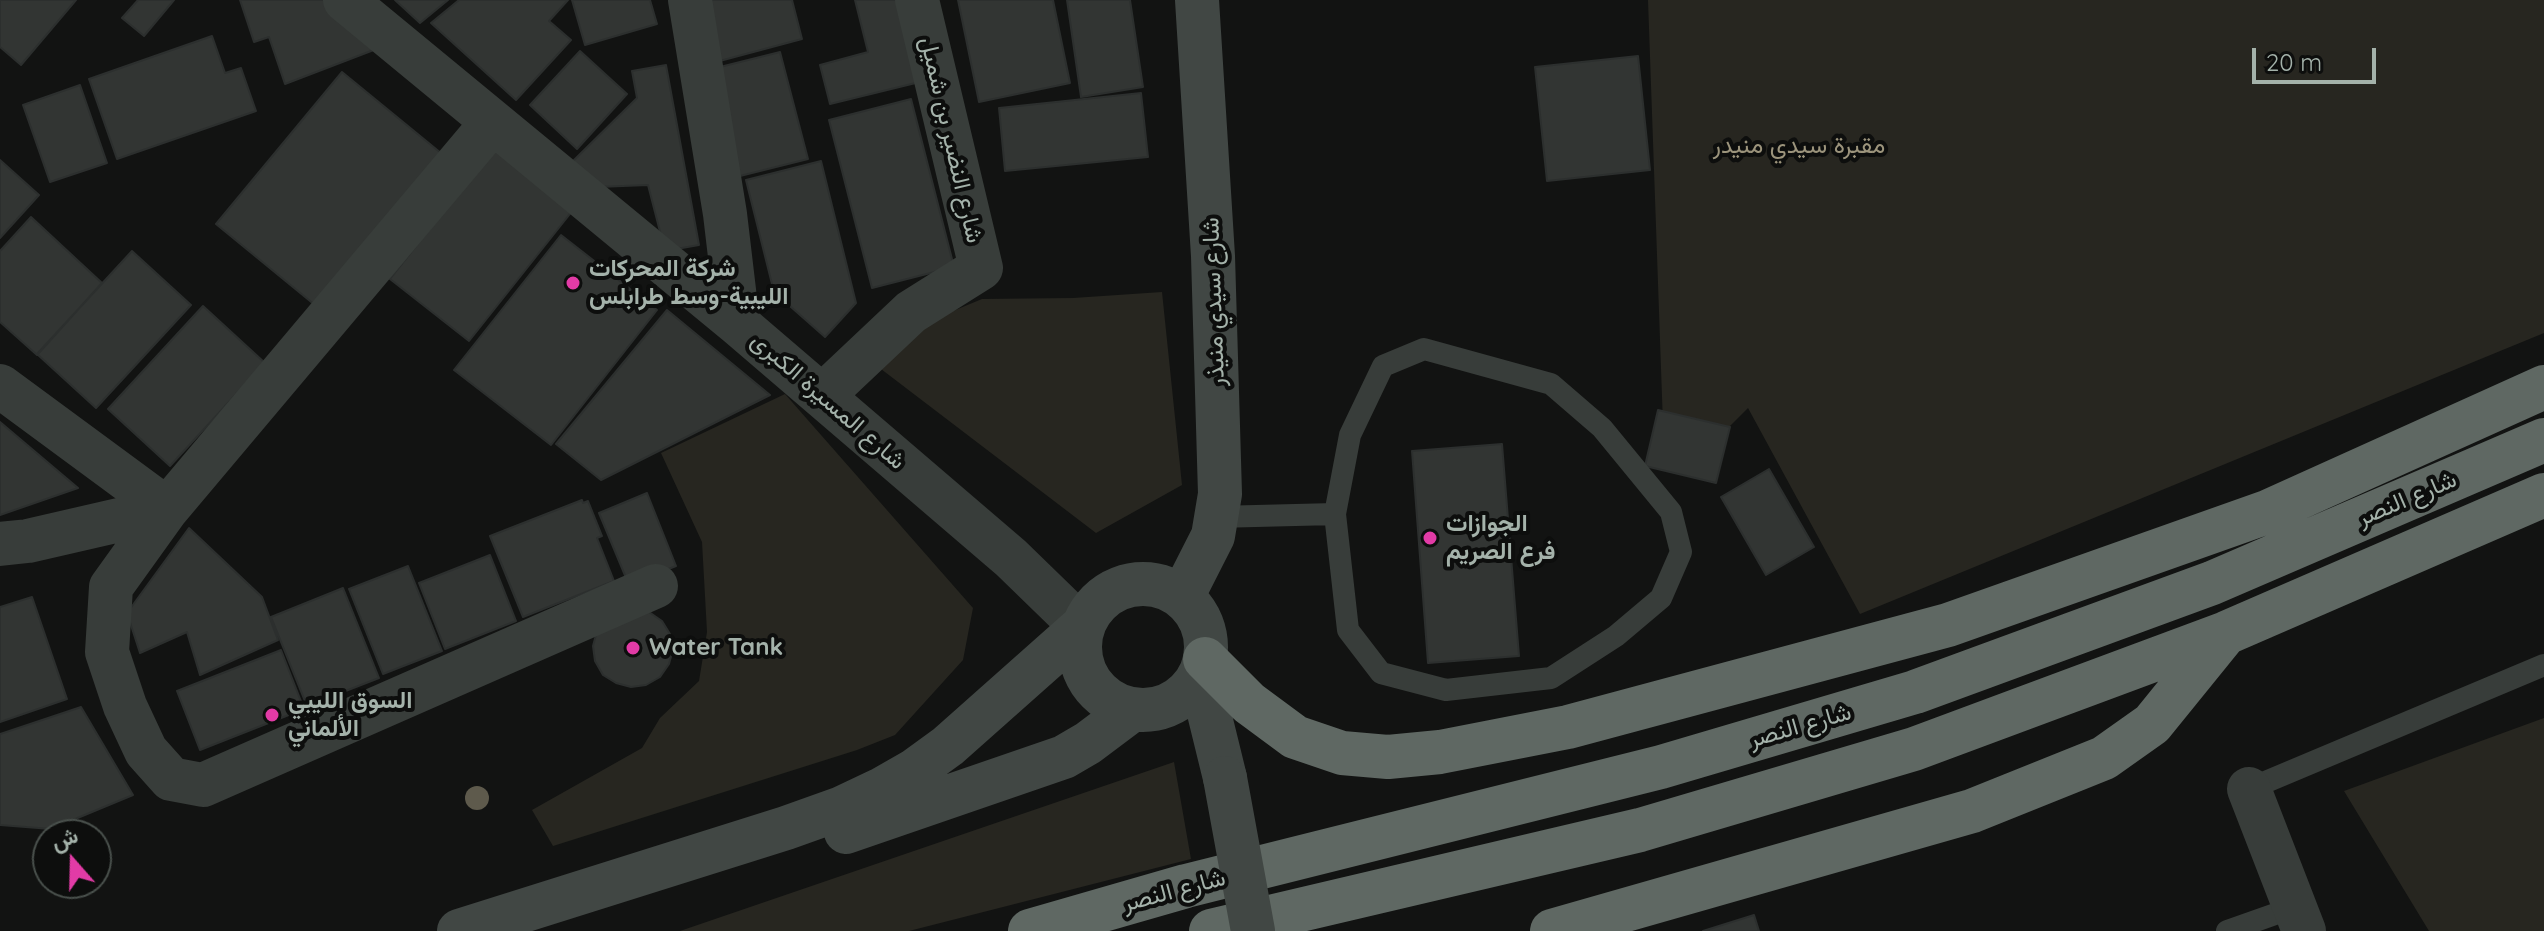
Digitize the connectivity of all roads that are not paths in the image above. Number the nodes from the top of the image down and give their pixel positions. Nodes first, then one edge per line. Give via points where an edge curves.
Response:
1 (345, 0) edge
2 (690, 0) edge
3 (917, 0) edge
4 (1197, 0) edge
5 (492, 123) junction
6 (738, 324) junction
7 (0, 386) edge
8 (2544, 387) edge
9 (822, 396) junction
10 (2544, 440) edge
11 (2544, 495) edge
12 (167, 509) junction
13 (1335, 514) junction
14 (1216, 517) junction
15 (0, 544) edge
16 (656, 586) dead end
17 (1182, 597) junction
18 (1082, 627) junction
19 (2226, 633) junction
20 (2544, 665) edge
21 (1202, 668) junction
22 (1146, 709) junction
23 (1225, 778) junction
24 (2249, 789) joint
25 (2299, 919) edge
26 (459, 931) edge
27 (556, 931) edge
28 (1030, 931) edge
29 (1211, 931) edge
30 (1253, 931) edge
31 (1552, 931) edge
32 (2227, 931) edge

1 - 5 street, شارع المسيرة الكبرى
2 - 6 street
3 - 9 street, شارع النضير بن شميل via 981,268 911,312
4 - 14 street, شارع سيدي منيذر via 1213,256 1220,494
5 - 6 street, شارع المسيرة الكبرى
5 - 12 street
6 - 9 street, شارع المسيرة الكبرى
7 - 12 street
8 - 21 highway via 2267,512 1948,625 1568,727 1440,752 1388,757 1342,753 1295,737
9 - 18 street, شارع المسيرة الكبرى via 1011,558
10 - 28 highway, شارع النصر via 2212,583 1915,692 1661,767 1186,886
11 - 19 highway, شارع النصر
12 - 15 street
12 - 16 street via 111,587 107,652 146,751 171,779 203,785
13 - 13 lane via 1350,435 1383,366 1424,349 1551,384 1602,428 1671,512 1681,552 1661,598 1616,636 1551,678 1446,690 1381,673 1348,630
13 - 14 lane
14 - 17 street, شارع سيدي منيذر via 1213,536
17 - 18 street via 1143,584 1120,589 1100,602
17 - 21 street via 1197,613 1205,636
18 - 22 street via 1080,657 1099,694 1111,703
18 - 26 street via 948,746 880,790 786,828
19 - 29 highway, شارع النصر via 1914,749 1640,830
19 - 31 highway via 2152,724 2104,758 1972,811
20 - 24 lane
21 - 22 street via 1178,699
21 - 23 street
22 - 23 street
22 - 27 street via 1045,764
23 - 30 street, bridge
24 - 25 street
25 - 32 lane

